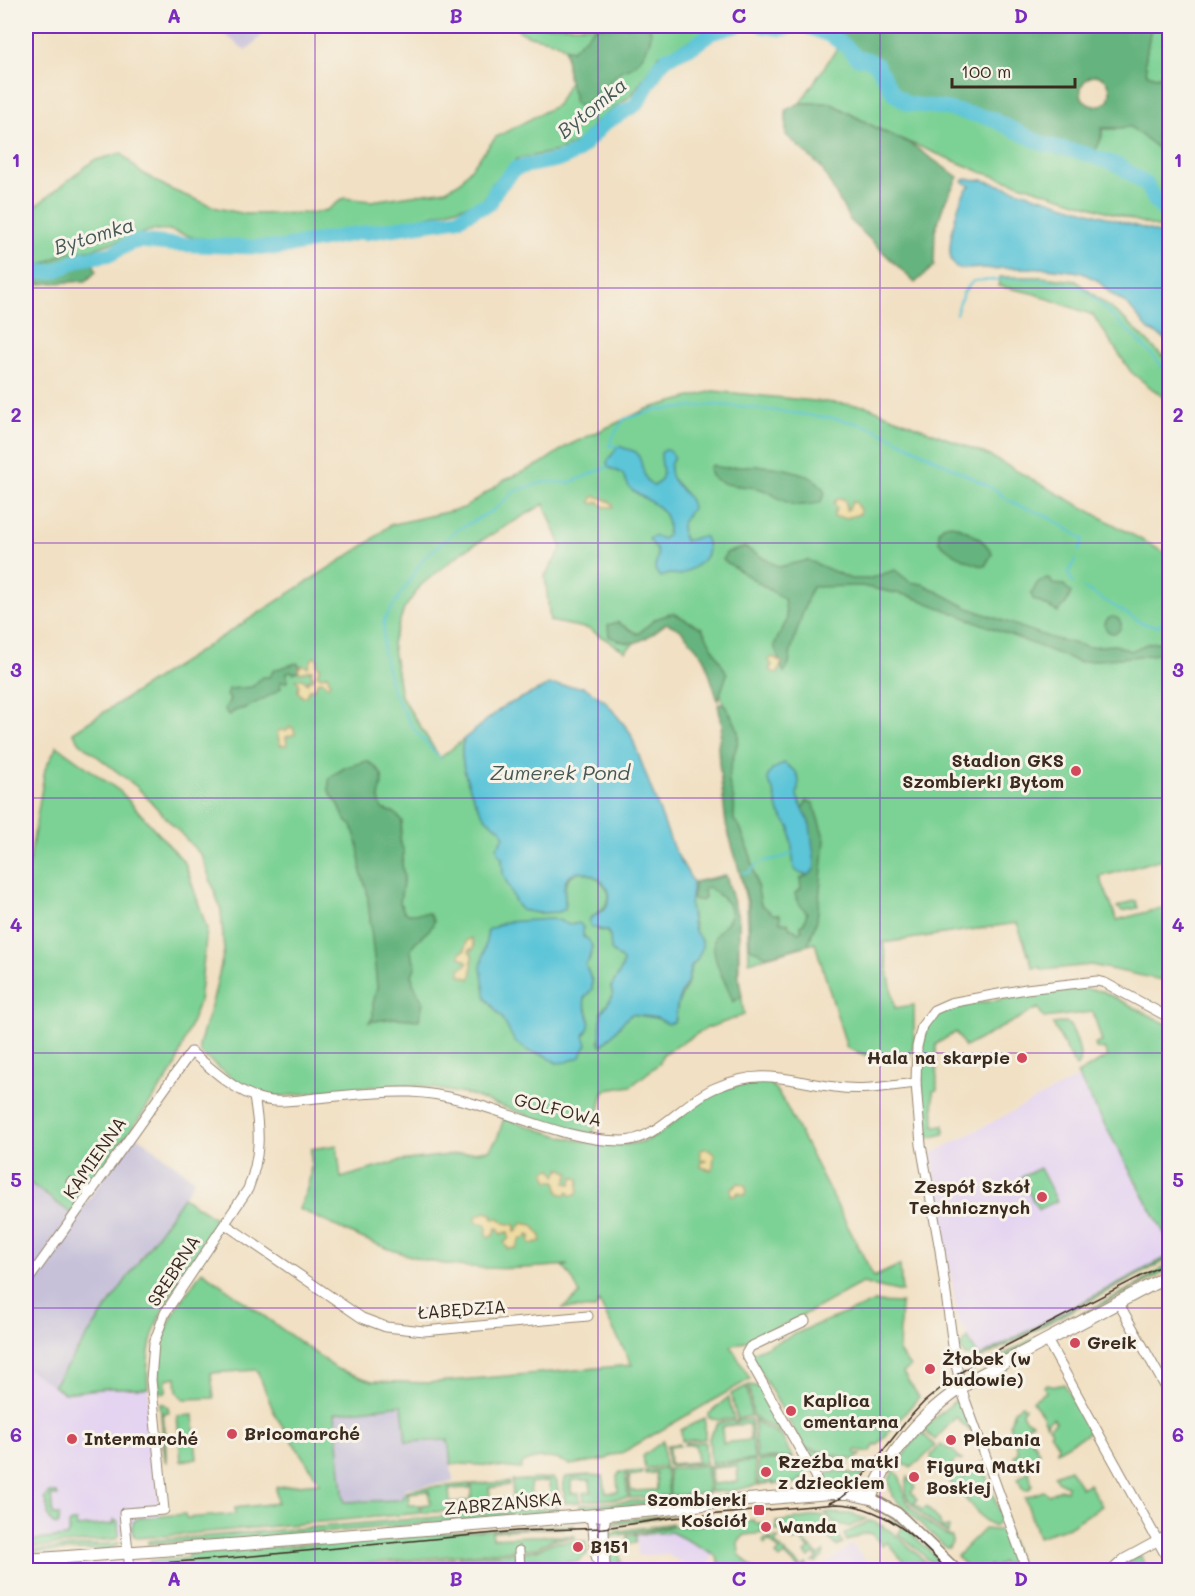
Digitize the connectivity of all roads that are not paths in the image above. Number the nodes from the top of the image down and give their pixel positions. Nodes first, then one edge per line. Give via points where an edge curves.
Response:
1 (1170, 1018) edge
2 (190, 1052) joint
3 (916, 1083) junction
4 (254, 1097) junction
5 (71, 1182) dead end
6 (92, 1193) junction
7 (225, 1224) junction
8 (1170, 1275) edge
9 (26, 1282) edge
10 (1118, 1302) junction
11 (588, 1316) dead end
12 (805, 1321) dead end
13 (1047, 1340) junction
14 (962, 1387) junction
15 (1170, 1395) edge
16 (821, 1494) junction
17 (870, 1498) junction
18 (606, 1514) junction
19 (590, 1515) junction
20 (1170, 1534) edge
21 (1157, 1541) junction
22 (519, 1551) dead end
23 (128, 1553) junction
24 (26, 1560) edge
25 (1170, 1563) edge
26 (130, 1570) edge
27 (520, 1570) edge
28 (604, 1570) edge
29 (956, 1570) edge
30 (1027, 1570) edge
31 (1112, 1570) edge

1 - 3 street via 1097,981 950,1003 934,1010 922,1026
2 - 4 street, GOLFOWA
2 - 6 street, KAMIENNA
3 - 4 street, GOLFOWA via 863,1089 764,1076 745,1078 714,1088 658,1129 624,1141 575,1135 466,1101 412,1092 277,1101
3 - 14 street via 921,1145 940,1250 950,1337
4 - 7 street, SREBRNA via 258,1120 256,1167 248,1189
5 - 6 street
6 - 9 street, KAMIENNA
7 - 11 street, ŁABĘDZIA via 362,1318 386,1327 424,1331
7 - 23 street, SREBRNA via 165,1313 154,1343 151,1380 164,1510 124,1513
8 - 10 main road
10 - 13 main road
10 - 15 street
12 - 16 street via 750,1347 746,1354
13 - 14 main road
13 - 21 street
14 - 17 main road via 936,1405 906,1436
14 - 30 street
16 - 17 main road, ZABRZAŃSKA via 848,1493
16 - 18 main road, ZABRZAŃSKA
17 - 29 street, ZABRZAŃSKA via 897,1513
18 - 19 main road, ZABRZAŃSKA
18 - 28 street
19 - 23 main road, ZABRZAŃSKA
19 - 28 street via 598,1562
20 - 21 street
21 - 25 street
21 - 31 street
22 - 27 street
23 - 24 main road, ZABRZAŃSKA
23 - 26 street

